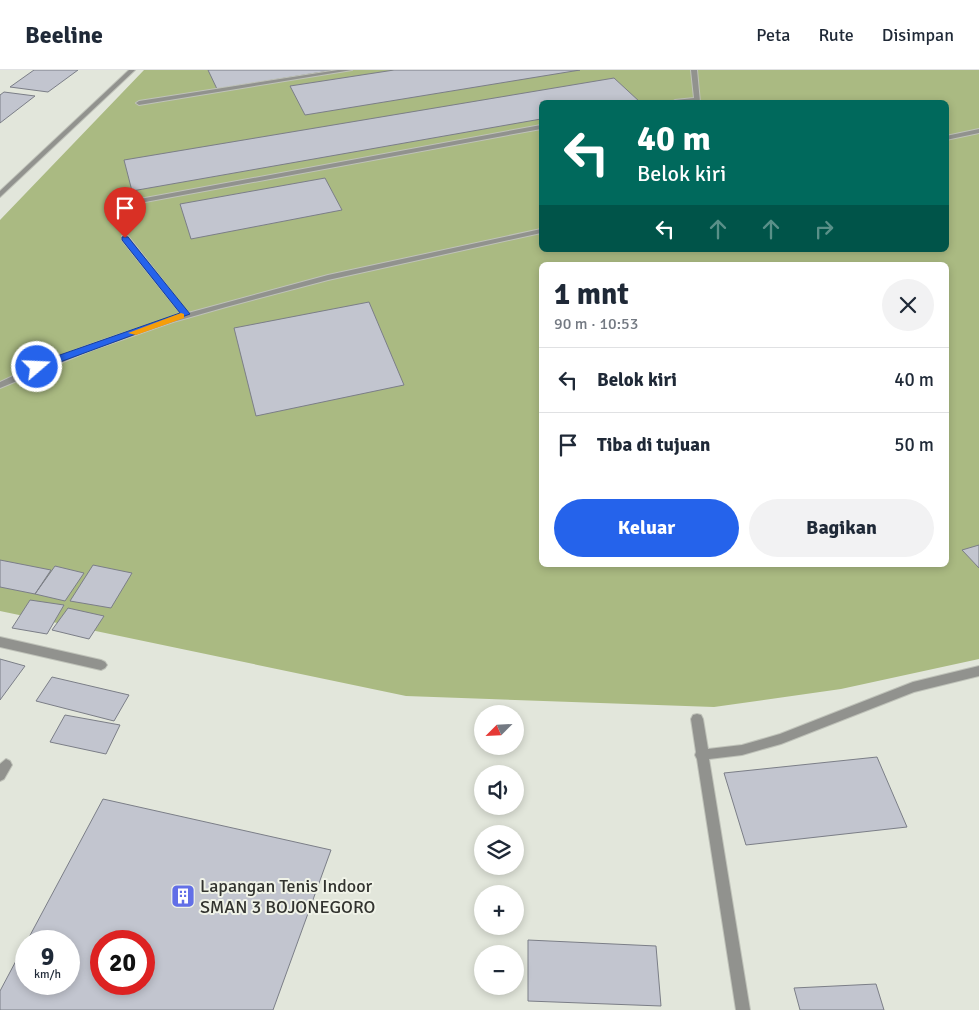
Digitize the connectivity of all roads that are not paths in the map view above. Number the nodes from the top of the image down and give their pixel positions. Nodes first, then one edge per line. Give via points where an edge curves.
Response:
1 (132, 70) edge
2 (349, 70) edge
3 (694, 70) edge
4 (697, 100) edge
5 (139, 103) dead end
6 (539, 127) edge
7 (979, 131) edge
8 (949, 137) edge
9 (0, 195) edge
10 (118, 205) dead end
11 (539, 231) edge
12 (125, 238) dead end
13 (185, 314) junction
14 (0, 385) edge
15 (0, 642) edge
16 (101, 665) dead end
17 (979, 671) edge
18 (697, 719) dead end
19 (701, 755) junction
20 (743, 1010) edge

1 - 9 street
2 - 5 street
3 - 4 street
6 - 10 street
7 - 8 street
11 - 13 street
12 - 13 street
13 - 14 street via 37,367
15 - 16 street
17 - 19 street via 913,686 781,739 742,750
18 - 19 street
19 - 20 street

